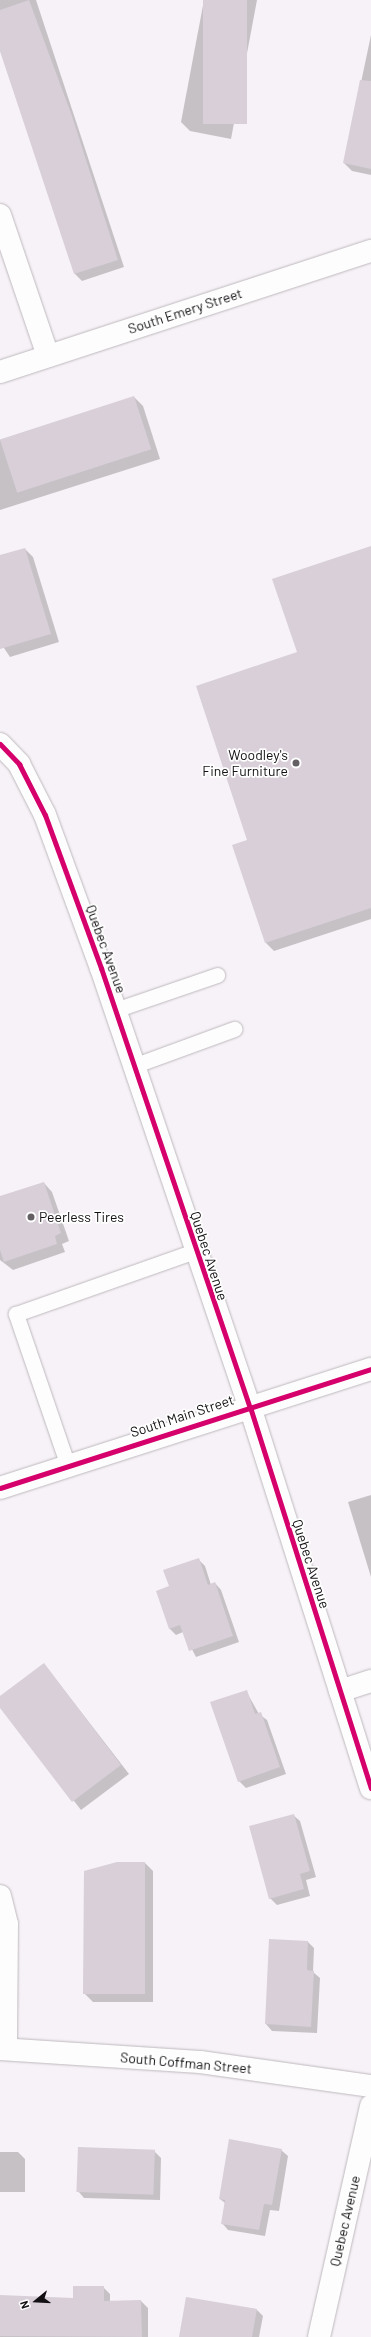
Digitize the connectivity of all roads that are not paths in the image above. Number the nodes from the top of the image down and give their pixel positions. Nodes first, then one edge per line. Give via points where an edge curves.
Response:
1 (0, 215) edge
2 (371, 251) edge
3 (48, 356) junction
4 (0, 372) edge
5 (0, 744) edge
6 (217, 975) dead end
7 (115, 1010) junction
8 (234, 1029) dead end
9 (134, 1066) junction
10 (195, 1252) junction
11 (371, 1369) edge
12 (250, 1407) junction
13 (68, 1466) junction
14 (0, 1488) edge
15 (371, 1681) edge
16 (340, 1691) junction
17 (371, 1788) edge
18 (0, 1896) edge
19 (3, 2049) edge
20 (371, 2086) edge
21 (371, 2106) edge
22 (319, 2337) edge

1 - 3 street
2 - 3 street, South Emery Street
3 - 4 street, South Emery Street
5 - 7 street, Quebec Avenue via 20,764 45,815
6 - 7 lane
7 - 9 street, Quebec Avenue
8 - 9 lane
9 - 10 street, Quebec Avenue
10 - 12 street, Quebec Avenue
10 - 13 lane via 16,1314
11 - 12 street, South Main Street
12 - 13 street, South Main Street
12 - 16 street, Quebec Avenue
13 - 14 street, South Main Street
15 - 16 street
16 - 17 street, Quebec Avenue
18 - 19 street via 7,1924
19 - 20 street, South Coffman Street via 200,2062
21 - 22 street, Quebec Avenue

